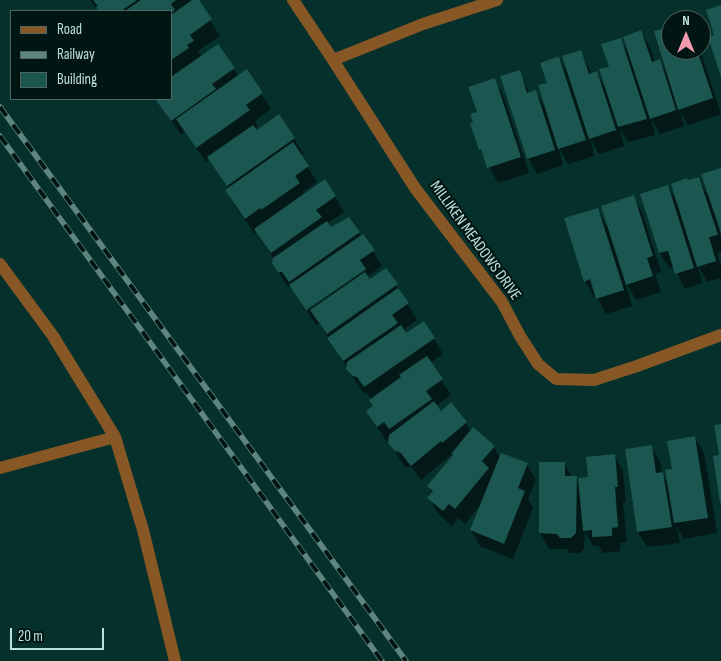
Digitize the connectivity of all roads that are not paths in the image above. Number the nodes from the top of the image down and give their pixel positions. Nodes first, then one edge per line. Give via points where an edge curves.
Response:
1 (293, 0) edge
2 (497, 0) edge
3 (333, 60) junction
4 (0, 264) edge
5 (721, 335) edge
6 (115, 437) junction
7 (0, 468) edge
8 (175, 661) edge

1 - 3 street, MILLIKEN MEADOWS DRIVE
2 - 3 street via 423,24
3 - 5 street, MILLIKEN MEADOWS DRIVE via 415,188 502,302 538,364 556,378 594,380
4 - 6 street via 52,336
6 - 7 street
6 - 8 street via 143,530

